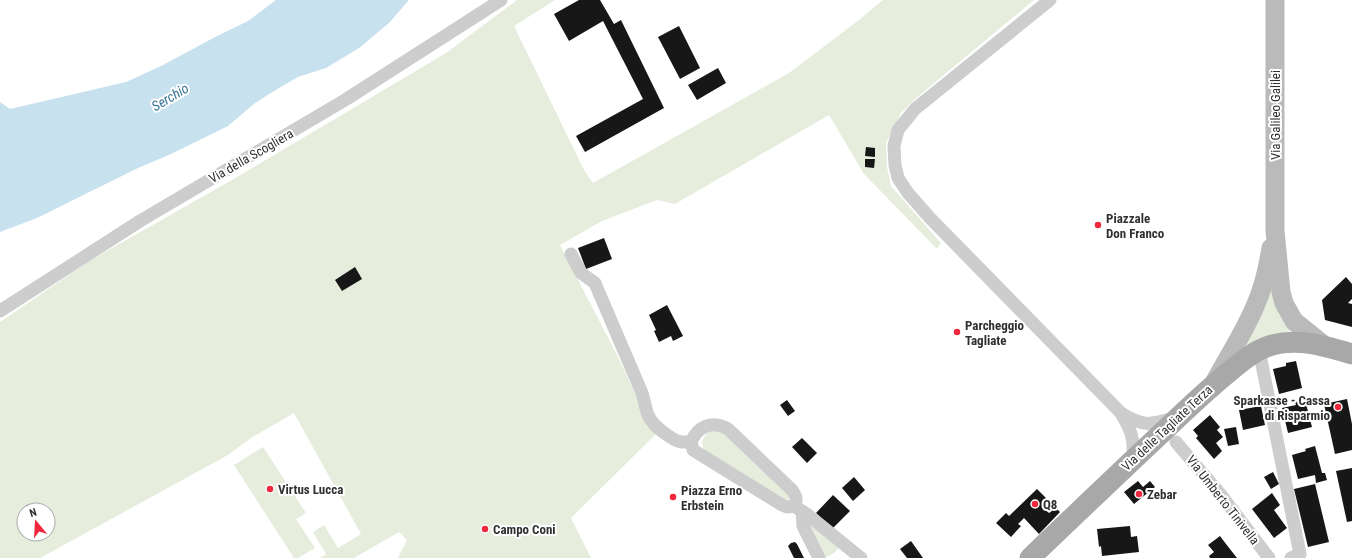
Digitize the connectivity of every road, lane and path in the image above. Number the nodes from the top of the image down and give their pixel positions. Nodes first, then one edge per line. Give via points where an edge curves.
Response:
1 (501, 0) edge
2 (1050, 0) edge
3 (1275, 0) edge
4 (1275, 231) junction
5 (571, 254) dead end
6 (0, 312) edge
7 (1325, 346) junction
8 (1259, 350) junction
9 (1352, 354) edge
10 (1213, 385) junction
11 (1121, 413) junction
12 (1178, 417) junction
13 (691, 442) junction
14 (1176, 442) dead end
15 (1133, 460) junction
16 (798, 509) junction
17 (819, 558) edge
18 (861, 558) edge
19 (1030, 558) edge
20 (1269, 558) edge
21 (1290, 558) edge

1 - 6 street, Via della Scogliera via 345,100 140,221
2 - 11 street via 915,109 898,130 894,146 895,165 898,178 926,213
3 - 4 main road, Via Galileo Galilei
4 - 7 main road, Via Galileo Galilei via 1284,303 1294,321
4 - 10 main road, Via Galileo Galilei via 1257,304
5 - 13 street via 581,273 595,283 642,393 650,419 673,439
7 - 8 main road, Via delle Tagliate Terza via 1285,342
7 - 9 main road, Via delle Tagliate Terza
8 - 10 main road, Via delle Tagliate Terza
8 - 21 street via 1300,554
10 - 12 main road, Via delle Tagliate Terza
11 - 12 street via 1134,421 1148,424
11 - 15 street via 1132,436
12 - 15 main road, Via delle Tagliate Terza
13 - 16 street via 693,450 782,505
13 - 16 street via 694,434 713,424 728,429 792,490 796,496
14 - 20 street, Via Umberto Tinivella
15 - 19 main road, Via delle Tagliate Terza
16 - 17 street via 803,526
16 - 18 street

